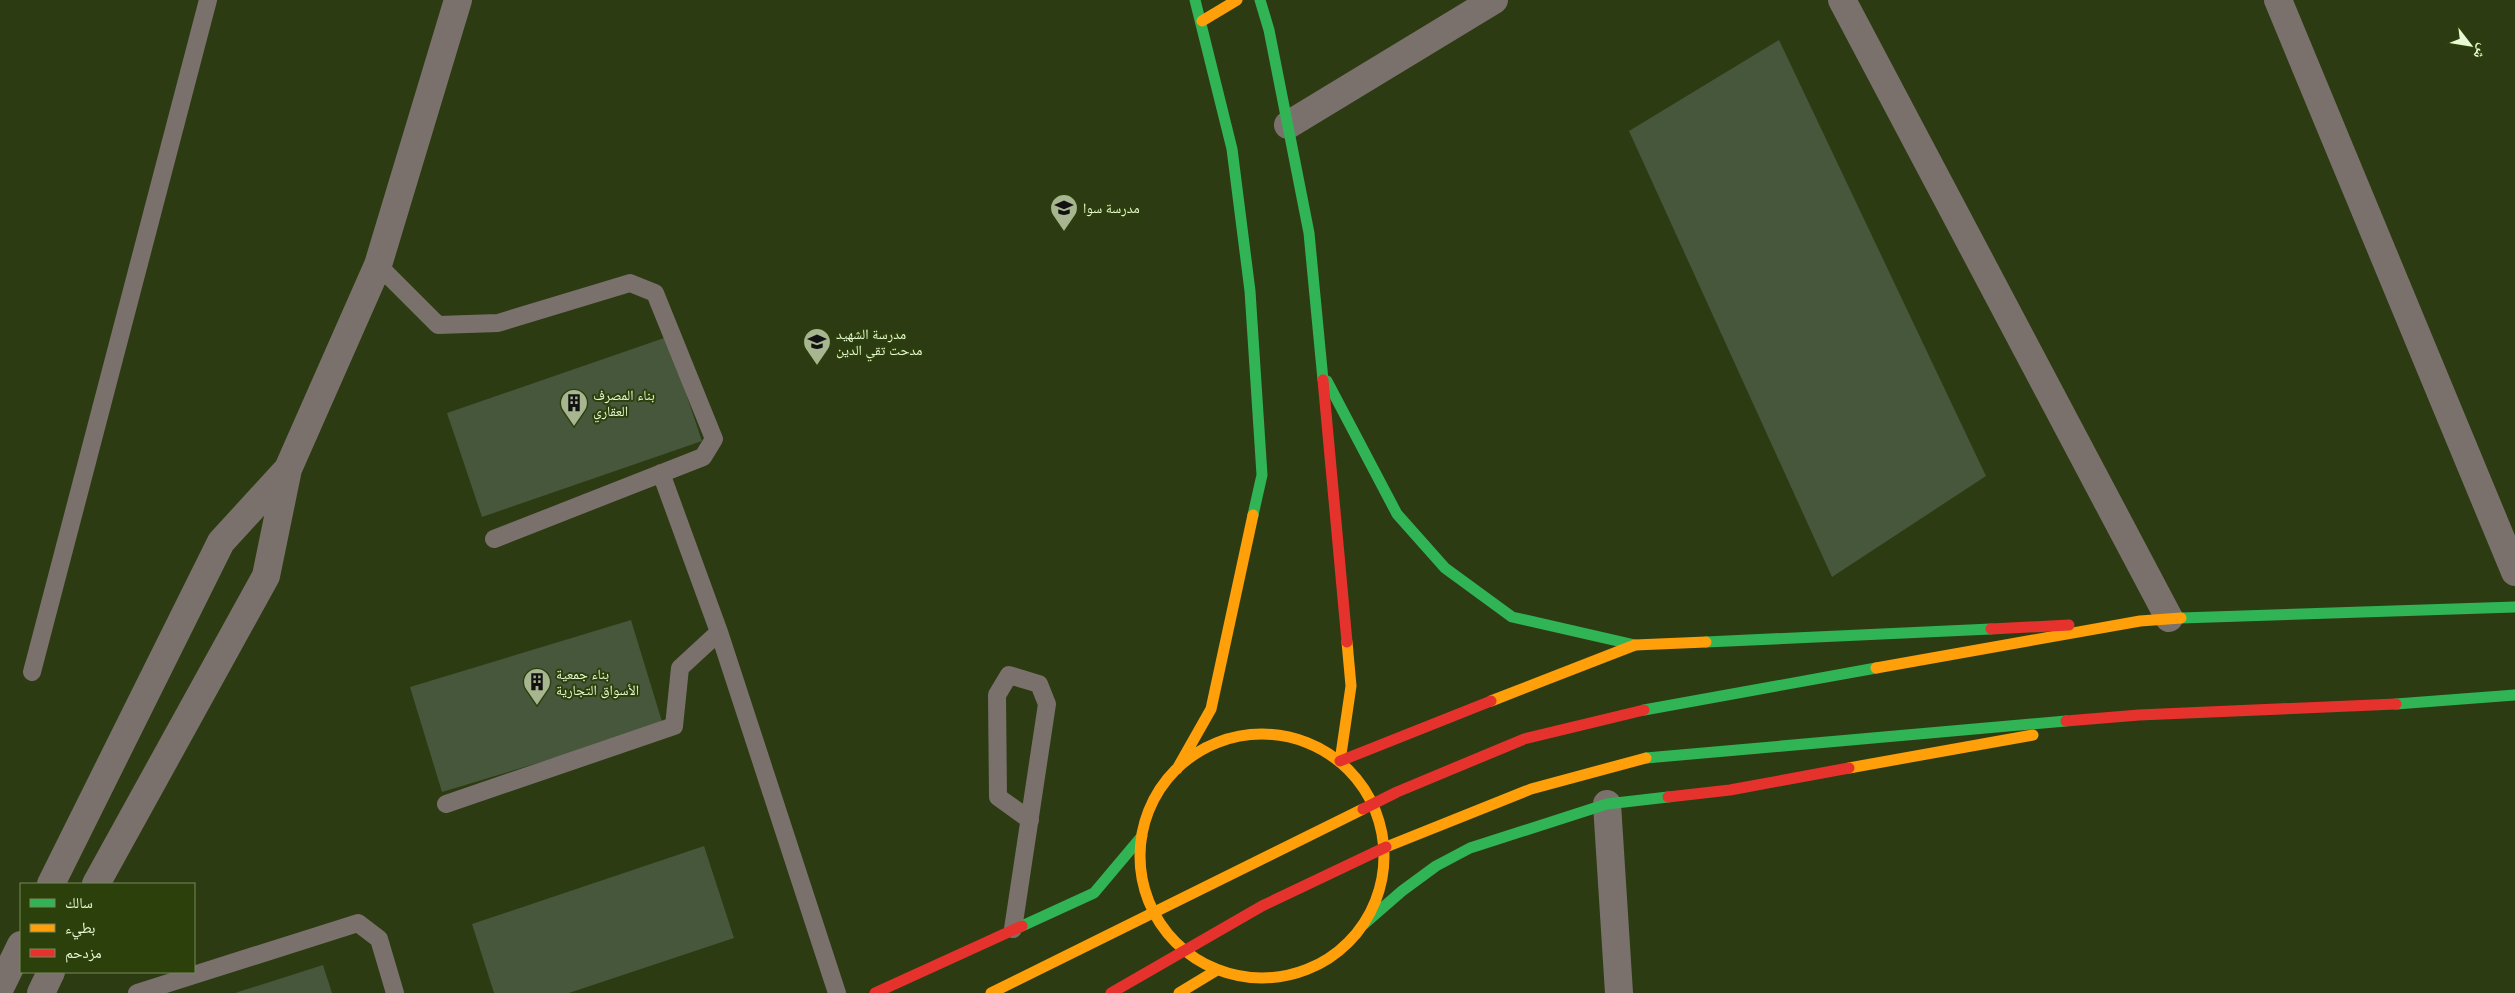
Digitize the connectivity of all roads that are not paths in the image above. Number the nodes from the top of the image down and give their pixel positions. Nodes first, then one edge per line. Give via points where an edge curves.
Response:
1 (208, 0) edge
2 (458, 0) edge
3 (1195, 0) edge
4 (1238, 0) edge
5 (1260, 0) edge
6 (1494, 0) edge
7 (1842, 0) edge
8 (2278, 0) edge
9 (1202, 21) junction
10 (1288, 125) junction
11 (378, 265) junction
12 (1321, 369) junction
13 (288, 469) junction
14 (661, 473) junction
15 (494, 539) dead end
16 (2515, 572) edge
17 (2515, 607) edge
18 (2169, 618) junction
19 (2140, 622) junction
20 (719, 632) junction
21 (1635, 645) junction
22 (32, 672) dead end
23 (2515, 695) edge
24 (2139, 715) junction
25 (1340, 762) junction
26 (1177, 769) junction
27 (446, 804) dead end
28 (1606, 804) junction
29 (1030, 820) junction
30 (1142, 836) junction
31 (51, 883) edge
32 (97, 883) edge
33 (1364, 924) junction
34 (1013, 929) junction
35 (20, 947) edge
36 (1328, 960) junction
37 (1216, 970) junction
38 (51, 973) edge
39 (1314, 980) dead end
40 (0, 988) edge
41 (41, 993) edge
42 (137, 993) edge
43 (395, 993) edge
44 (838, 993) edge
45 (875, 993) edge
46 (990, 993) edge
47 (1111, 993) edge
48 (1179, 993) edge
49 (1619, 993) edge

1 - 22 lane
2 - 11 street
3 - 9 main road
4 - 9 main road
5 - 10 main road
6 - 10 street
7 - 18 street
8 - 16 street
9 - 26 main road via 1232,149 1250,291 1262,474 1211,709
10 - 12 main road via 1310,233
11 - 13 street
11 - 14 lane via 438,325 498,323 630,283 655,293 714,439 703,457
12 - 21 main road via 1397,514 1445,568 1512,617
12 - 25 main road via 1351,686
13 - 31 street via 221,542
13 - 32 street via 266,576
14 - 15 lane
14 - 20 lane
17 - 18 main road
18 - 19 main road
19 - 21 main road
19 - 46 main road, bridge via 1644,710 1524,739 1397,792
20 - 27 lane via 680,668 674,726
20 - 44 lane
21 - 25 main road via 1405,733
23 - 24 main road via 2427,703
24 - 28 main road via 1730,790
24 - 47 main road, bridge via 1646,758 1531,788 1405,838 1262,906
25 - 26 main road via 1321,748 1284,735 1245,735 1208,746
25 - 33 main road via 1364,788 1379,820 1385,856 1380,892
26 - 30 main road via 1154,800
28 - 33 main road via 1470,848 1436,866
28 - 49 street
29 - 29 lane via 1048,704 1039,684 1009,675 997,695 998,797
29 - 34 lane
30 - 34 main road via 1094,893
30 - 37 main road via 1141,874 1151,910 1172,940
33 - 36 main road via 1348,944
34 - 45 main road
35 - 40 street
36 - 37 main road via 1290,976 1247,982
36 - 39 main road
37 - 48 main road
38 - 41 street
42 - 43 lane via 358,923 379,939

